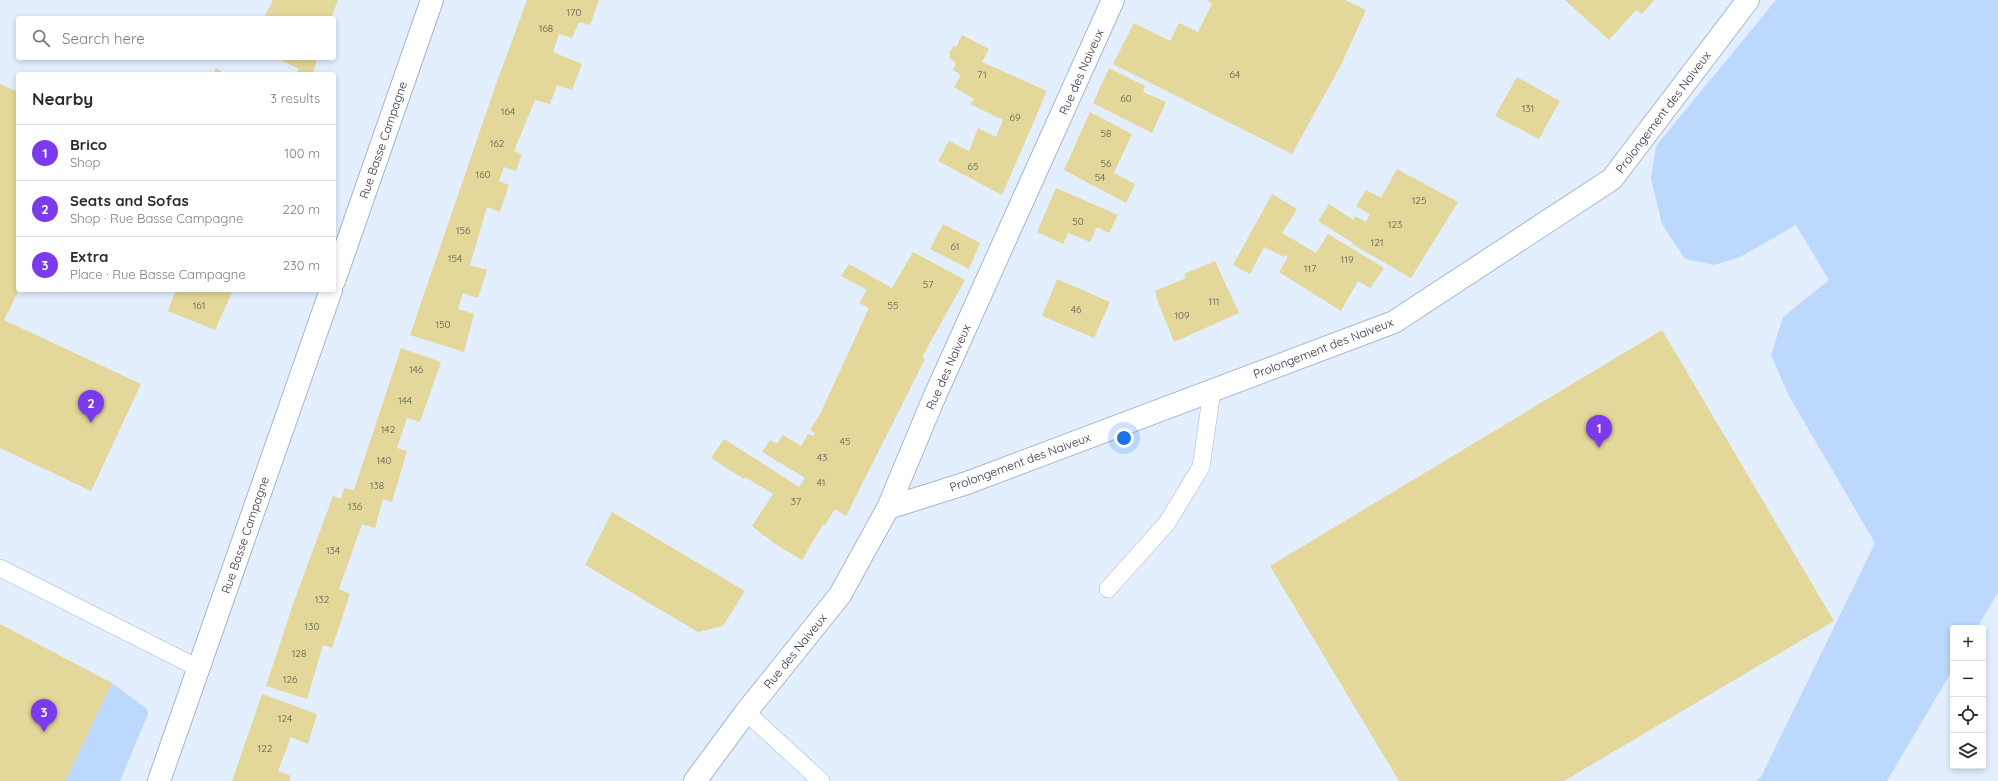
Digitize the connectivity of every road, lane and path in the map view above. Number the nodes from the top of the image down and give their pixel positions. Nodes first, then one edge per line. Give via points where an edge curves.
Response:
1 (432, 0) edge
2 (1113, 0) edge
3 (1748, 0) edge
4 (336, 274) edge
5 (330, 292) edge
6 (1212, 391) junction
7 (888, 508) junction
8 (0, 568) edge
9 (1108, 589) dead end
10 (198, 668) junction
11 (746, 712) junction
12 (159, 781) edge
13 (695, 781) edge
14 (821, 781) edge

1 - 4 street, Rue Basse Campagne
2 - 7 street, Rue des Naiveux via 936,393
3 - 6 street, Prolongement des Naiveux via 1612,179 1394,322
5 - 10 street, Rue Basse Campagne
6 - 7 street, Prolongement des Naiveux via 967,483
6 - 9 lane via 1201,467 1168,524
7 - 11 street, Rue des Naiveux via 840,595
8 - 10 lane
10 - 12 street, Rue Basse Campagne
11 - 13 street, Rue des Naiveux
11 - 14 lane

